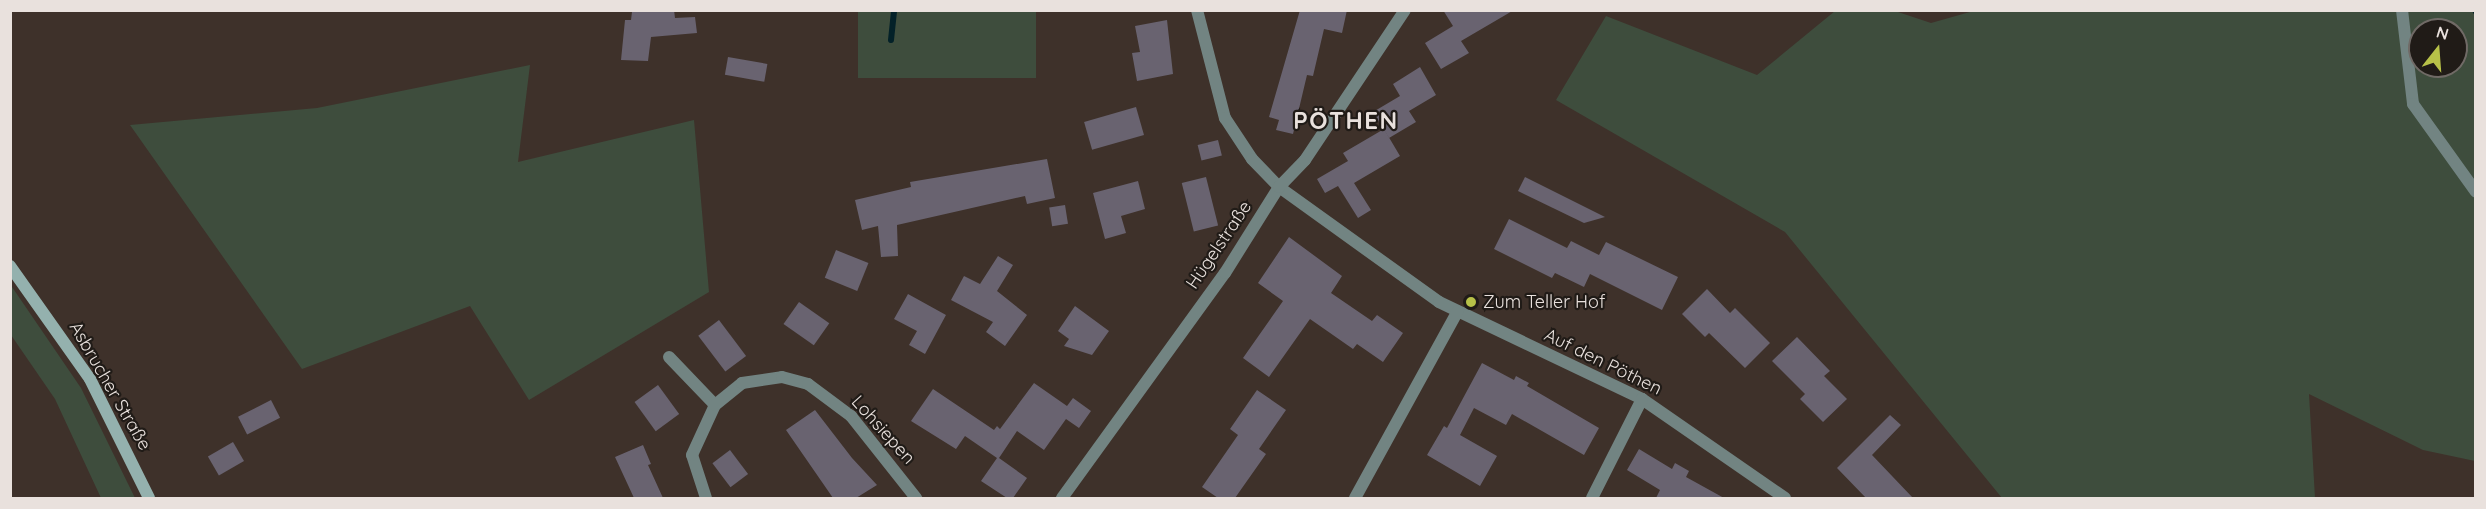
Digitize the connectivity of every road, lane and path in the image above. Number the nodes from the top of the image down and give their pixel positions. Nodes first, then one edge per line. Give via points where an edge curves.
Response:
1 (1197, 10) edge
2 (1405, 10) edge
3 (2402, 10) edge
4 (1279, 187) junction
5 (2475, 192) edge
6 (10, 266) edge
7 (1458, 311) junction
8 (669, 357) dead end
9 (1642, 399) junction
10 (715, 405) junction
11 (150, 498) edge
12 (706, 498) edge
13 (916, 498) edge
14 (1062, 498) edge
15 (1355, 498) edge
16 (1592, 498) edge
17 (1785, 498) edge

1 - 4 street, Auf den Pöthen via 1224,118 1252,159
2 - 4 street, Hügelstraße via 1305,160
3 - 5 street via 2413,104
4 - 7 street, Auf den Pöthen via 1439,302
4 - 14 street, Hügelstraße via 1225,273
6 - 11 main road, Asbrucher Straße via 90,379
7 - 9 street, Auf den Pöthen
7 - 15 street
8 - 10 street
9 - 16 street
9 - 17 street, Auf den Pöthen
10 - 12 street, Lohsiepen via 692,455
10 - 13 street, Lohsiepen via 742,383 782,377 808,384 851,416

